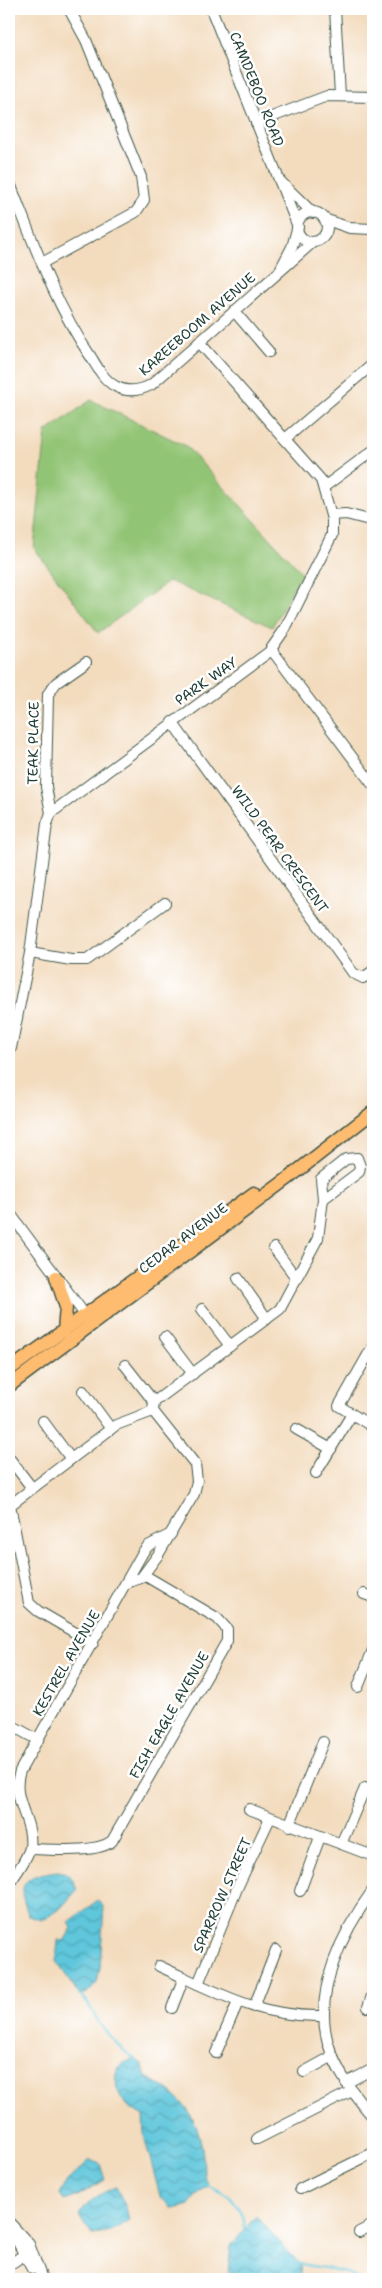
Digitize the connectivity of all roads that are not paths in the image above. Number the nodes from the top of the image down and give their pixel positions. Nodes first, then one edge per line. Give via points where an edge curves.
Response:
1 (69, 9) edge
2 (211, 9) edge
3 (335, 9) edge
4 (340, 95) junction
5 (373, 97) edge
6 (256, 123) junction
7 (279, 180) junction
8 (9, 181) edge
9 (313, 213) junction
10 (324, 219) junction
11 (298, 227) junction
12 (350, 228) junction
13 (373, 229) edge
14 (326, 234) junction
15 (314, 242) junction
16 (42, 263) junction
17 (281, 269) junction
18 (234, 312) junction
19 (199, 342) junction
20 (269, 352) dead end
21 (373, 364) edge
22 (285, 439) junction
23 (371, 452) dead end
24 (324, 487) junction
25 (331, 515) junction
26 (373, 521) edge
27 (271, 649) junction
28 (86, 662) dead end
29 (172, 722) junction
30 (360, 771) junction
31 (373, 785) edge
32 (373, 793) edge
33 (51, 812) junction
34 (165, 903) dead end
35 (30, 953) junction
36 (373, 971) edge
37 (11, 1048) dead end
38 (373, 1105) edge
39 (373, 1112) edge
40 (323, 1199) dead end
41 (9, 1212) edge
42 (274, 1248) dead end
43 (56, 1277) junction
44 (238, 1278) dead end
45 (297, 1279) junction
46 (202, 1309) dead end
47 (267, 1319) junction
48 (89, 1320) junction
49 (64, 1331) junction
50 (165, 1336) dead end
51 (230, 1346) junction
52 (373, 1346) edge
53 (125, 1365) dead end
54 (9, 1370) edge
55 (193, 1374) junction
56 (9, 1386) edge
57 (83, 1391) dead end
58 (154, 1406) junction
59 (352, 1414) junction
60 (43, 1421) dead end
61 (373, 1427) edge
62 (296, 1428) dead end
63 (111, 1429) junction
64 (331, 1449) junction
65 (9, 1458) edge
66 (72, 1459) junction
67 (316, 1473) dead end
68 (32, 1488) junction
69 (9, 1505) edge
70 (171, 1534) junction
71 (144, 1575) junction
72 (128, 1582) junction
73 (93, 1643) junction
74 (373, 1650) edge
75 (358, 1687) dead end
76 (9, 1724) edge
77 (38, 1740) junction
78 (323, 1742) dead end
79 (12, 1787) edge
80 (365, 1788) dead end
81 (249, 1809) dead end
82 (270, 1818) junction
83 (289, 1826) junction
84 (320, 1838) junction
85 (341, 1844) junction
86 (30, 1848) junction
87 (373, 1856) edge
88 (10, 1879) edge
89 (373, 1890) edge
90 (300, 1891) dead end
91 (276, 1950) dead end
92 (159, 1966) dead end
93 (184, 1977) junction
94 (198, 1984) junction
95 (373, 1994) edge
96 (238, 2002) junction
97 (254, 2007) junction
98 (368, 2007) dead end
99 (172, 2008) dead end
100 (324, 2016) junction
101 (216, 2053) dead end
102 (333, 2056) junction
103 (373, 2069) edge
104 (304, 2072) dead end
105 (349, 2087) junction
106 (373, 2117) edge
107 (257, 2139) dead end
108 (373, 2153) edge
109 (300, 2189) dead end
110 (9, 2222) edge
111 (373, 2225) edge
112 (9, 2229) edge
113 (359, 2232) dead end
114 (29, 2252) junction
115 (9, 2264) edge
116 (37, 2279) edge
117 (42, 2279) edge

1 - 16 street via 86,40 141,177 144,200 136,212
2 - 6 street, CAMDEBOO ROAD
3 - 4 street
4 - 5 street
4 - 6 street via 314,100
6 - 7 street, CAMDEBOO ROAD
7 - 9 street, CAMDEBOO ROAD
7 - 11 street, CAMDEBOO ROAD
8 - 16 street
9 - 10 street
9 - 11 street via 301,218
10 - 12 street
10 - 14 street
11 - 15 street via 304,240
11 - 17 street, KAREEBOOM AVENUE
12 - 13 street
12 - 14 street
14 - 15 street
15 - 17 street, KAREEBOOM AVENUE
16 - 19 street, KAREEBOOM AVENUE via 72,330 114,386 128,391 151,385
17 - 18 street, KAREEBOOM AVENUE
18 - 19 street, KAREEBOOM AVENUE
18 - 20 street
19 - 22 street, PARK WAY
21 - 22 street
22 - 24 street, PARK WAY
23 - 24 street
24 - 25 street, PARK WAY
25 - 26 street via 346,514
25 - 27 street, PARK WAY via 333,530 328,543 285,629
27 - 29 street, PARK WAY via 258,662
27 - 30 street
28 - 33 street, TEAK PLACE via 56,683 48,694 46,787
29 - 33 street, PARK WAY
29 - 36 street, WILD PEAR CRESCENT via 349,969 363,978
30 - 31 street
30 - 32 street
33 - 35 street via 44,841
34 - 35 street via 87,960
35 - 37 street
38 - 48 main road, CEDAR AVENUE via 320,1147 210,1224
39 - 48 main road, CEDAR AVENUE
40 - 45 street via 316,1243
41 - 43 street
42 - 45 street
43 - 48 street
43 - 49 main road via 66,1307
44 - 47 street
45 - 47 street via 280,1308
46 - 51 street
47 - 51 street
48 - 49 main road, CEDAR AVENUE
48 - 56 main road, CEDAR AVENUE
49 - 54 main road, CEDAR AVENUE
50 - 55 street
51 - 55 street
52 - 59 street via 338,1406
53 - 58 street
55 - 58 street
57 - 63 street
58 - 63 street
58 - 70 street via 192,1460 197,1473 195,1490
59 - 61 street
59 - 64 street
60 - 66 street
62 - 64 street
63 - 66 street
64 - 67 street
65 - 68 street
66 - 68 street
68 - 69 street
69 - 73 street via 29,1603
70 - 71 street
70 - 72 street, KESTREL AVENUE via 146,1548
71 - 72 street
71 - 86 street, FISH EAGLE AVENUE via 217,1618 226,1629 227,1641 112,1841 104,1846 87,1848
72 - 73 street, KESTREL AVENUE
73 - 77 street, KESTREL AVENUE
74 - 75 street
76 - 77 street
77 - 79 street, KESTREL AVENUE
78 - 83 street
79 - 86 street, KESTREL AVENUE via 25,1821
80 - 85 street
81 - 82 street
82 - 83 street
82 - 94 street, SPARROW STREET
83 - 84 street
84 - 85 street
84 - 90 street
85 - 87 street
86 - 88 street
89 - 100 street via 340,1946 328,1982
91 - 97 street
92 - 93 street
93 - 94 street
93 - 99 street
94 - 96 street
95 - 98 street
96 - 97 street
96 - 101 street
97 - 100 street via 287,2016
100 - 102 street via 325,2032
102 - 104 street
102 - 105 street
103 - 105 street
105 - 106 street
105 - 107 street
108 - 109 street
110 - 114 street
111 - 113 street
112 - 114 street
114 - 115 street
114 - 116 street
114 - 117 street

